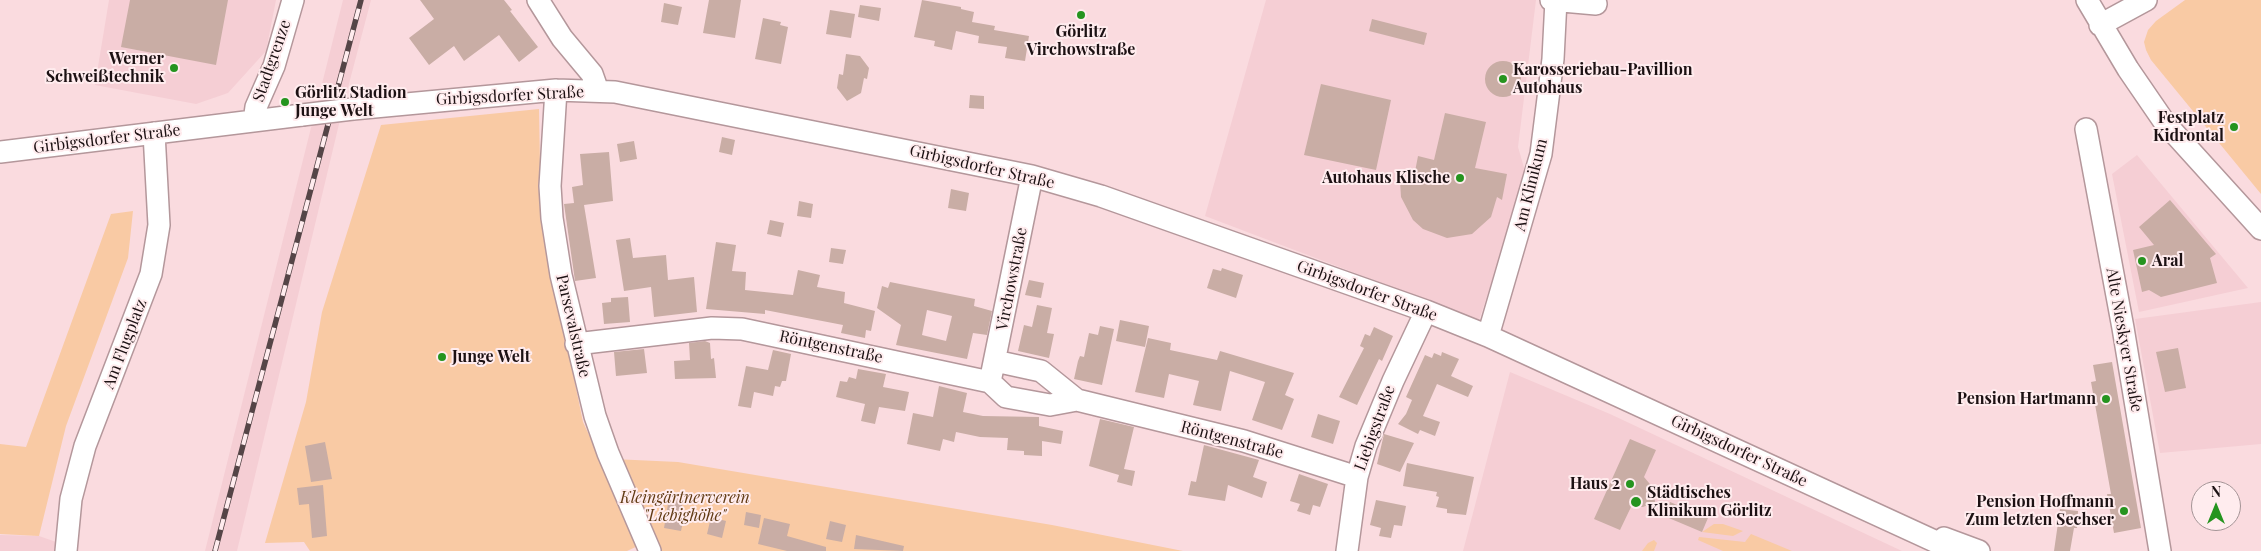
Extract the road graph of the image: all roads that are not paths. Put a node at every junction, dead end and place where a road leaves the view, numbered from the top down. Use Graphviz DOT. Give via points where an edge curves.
graph roads {
  1 [pos="293,0"];
  2 [pos="538,0"];
  3 [pos="1554,0"];
  4 [pos="2087,0"];
  5 [pos="2146,0"];
  6 [pos="1596,4"];
  7 [pos="2100,25"];
  8 [pos="556,90"];
  9 [pos="598,91"];
  10 [pos="254,121"];
  11 [pos="2086,130"];
  12 [pos="154,133"];
  13 [pos="0,152"];
  14 [pos="1032,176"];
  15 [pos="2261,230"];
  16 [pos="1426,311"];
  17 [pos="1488,336"];
  18 [pos="576,344"];
  19 [pos="995,361"];
  20 [pos="990,382"];
  21 [pos="1076,400"];
  22 [pos="1357,477"];
  23 [pos="1905,528"];
  24 [pos="66,551"];
  25 [pos="650,551"];
  26 [pos="1346,551"];
  27 [pos="1956,551"];
  28 [pos="1979,551"];
  29 [pos="2160,551"];
  1 -- 10 [label="street, Stadtgrenze"];
  2 -- 9 [label="street" via="562,38 592,74"];
  3 -- 6 [label="street"];
  3 -- 17 [label="street, Am Klinikum" via="1553,59 1541,154"];
  4 -- 7 [label="street"];
  5 -- 7 [label="street"];
  7 -- 15 [label="street" via="2165,123"];
  8 -- 9 [label="street, Girbigsdorfer Straße"];
  8 -- 10 [label="street, Girbigsdorfer Straße, bridge"];
  8 -- 18 [label="street, Parsevalstraße" via="550,186 552,218"];
  9 -- 14 [label="street, Girbigsdorfer Straße"];
  10 -- 12 [label="street, Girbigsdorfer Straße"];
  11 -- 29 [label="street, Alte Nieskyer Straße"];
  12 -- 13 [label="street, Girbigsdorfer Straße"];
  12 -- 24 [label="street, Am Flugplatz" via="159,224 152,274 85,446 71,499"];
  14 -- 16 [label="street, Girbigsdorfer Straße" via="1101,196"];
  14 -- 19 [label="street, Virchowstraße"];
  16 -- 17 [label="street, Girbigsdorfer Straße"];
  16 -- 22 [label="street, Liebigstraße" via="1393,381"];
  17 -- 23 [label="street, Girbigsdorfer Straße"];
  18 -- 20 [label="street, Röntgenstraße" via="712,328 742,329"];
  18 -- 25 [label="street, Parsevalstraße" via="608,453"];
  19 -- 20 [label="street, Virchowstraße"];
  19 -- 21 [label="street, Röntgenstraße" via="1041,371"];
  20 -- 21 [label="street, Röntgenstraße" via="1006,397 1050,405"];
  21 -- 22 [label="street, Röntgenstraße" via="1244,441"];
  22 -- 26 [label="street, Liebigstraße"];
  23 -- 27 [label="street, Girbigsdorfer Straße"];
  23 -- 28 [label="street, Girbigsdorfer Straße" via="1957,541"];
}
